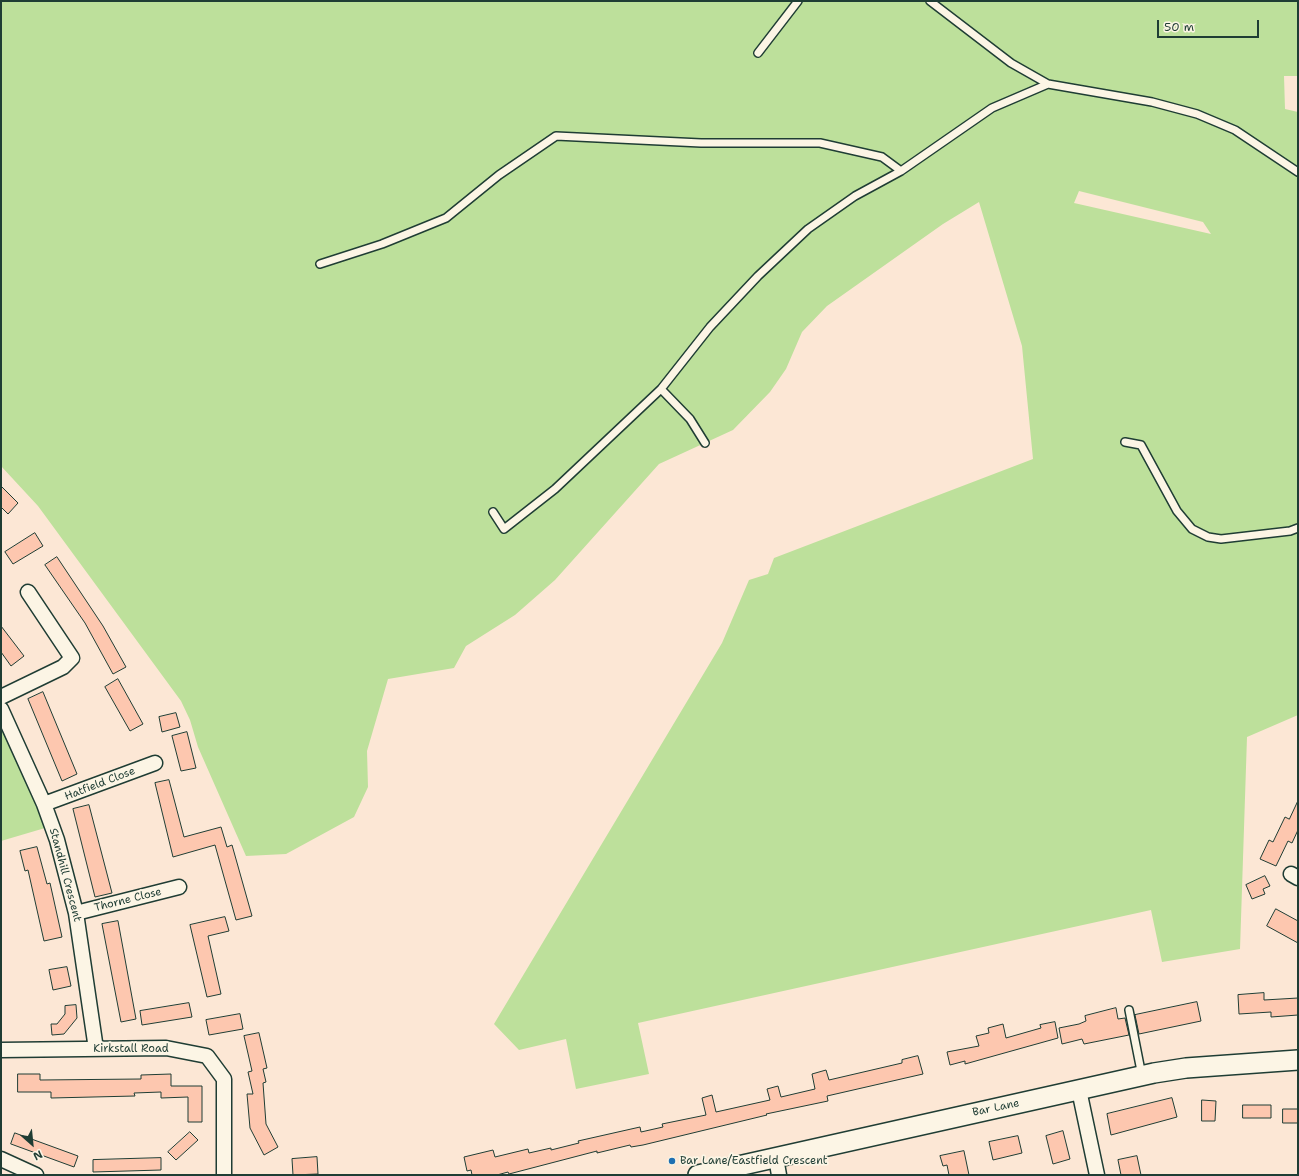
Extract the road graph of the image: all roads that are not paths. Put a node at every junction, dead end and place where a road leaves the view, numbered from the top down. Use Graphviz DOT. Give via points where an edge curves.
graph roads {
  1 [pos="798,1"];
  2 [pos="930,1"];
  3 [pos="758,53"];
  4 [pos="1048,84"];
  5 [pos="901,171"];
  6 [pos="1298,172"];
  7 [pos="320,264"];
  8 [pos="661,389"];
  9 [pos="1125,442"];
  10 [pos="705,443"];
  11 [pos="493,512"];
  12 [pos="1298,528"];
  13 [pos="28,592"];
  14 [pos="1,697"];
  15 [pos="1,709"];
  16 [pos="155,763"];
  17 [pos="44,804"];
  18 [pos="179,887"];
  19 [pos="76,913"];
  20 [pos="1129,1010"];
  21 [pos="96,1049"];
  22 [pos="1,1050"];
  23 [pos="1298,1060"];
  24 [pos="1142,1076"];
  25 [pos="1079,1090"];
  26 [pos="1,1159"];
  27 [pos="778,1167"];
  28 [pos="36,1175"];
  29 [pos="224,1175"];
  30 [pos="698,1175"];
  31 [pos="1097,1175"];
  1 -- 3 [label="lane"];
  2 -- 4 [label="lane" via="1011,63"];
  4 -- 5 [label="lane" via="992,108"];
  4 -- 6 [label="lane" via="1152,102 1197,114 1236,130"];
  5 -- 7 [label="lane" via="882,157 820,142 701,143 556,136 446,218 382,244"];
  5 -- 8 [label="lane" via="855,196 808,229 758,276 710,327"];
  8 -- 10 [label="lane" via="690,419"];
  8 -- 11 [label="lane" via="556,490 504,529"];
  9 -- 12 [label="lane" via="1141,445 1177,511 1192,529 1208,537 1221,539"];
  13 -- 14 [label="street" via="72,658 63,667"];
  15 -- 17 [label="street, Standhill Crescent"];
  16 -- 17 [label="street, Hatfield Close"];
  17 -- 19 [label="street, Standhill Crescent" via="57,840"];
  18 -- 19 [label="street, Thorne Close"];
  19 -- 21 [label="street, Standhill Crescent"];
  20 -- 24 [label="lane"];
  21 -- 22 [label="street, Kirkstall Road"];
  21 -- 29 [label="street, Kirkstall Road" via="166,1048 207,1056 224,1079"];
  23 -- 24 [label="main road, Bar Lane" via="1186,1068"];
  24 -- 25 [label="main road, Bar Lane"];
  25 -- 27 [label="main road, Bar Lane"];
  25 -- 31 [label="street"];
  26 -- 28 [label="street"];
  27 -- 30 [label="main road, Bar Lane"];
}
